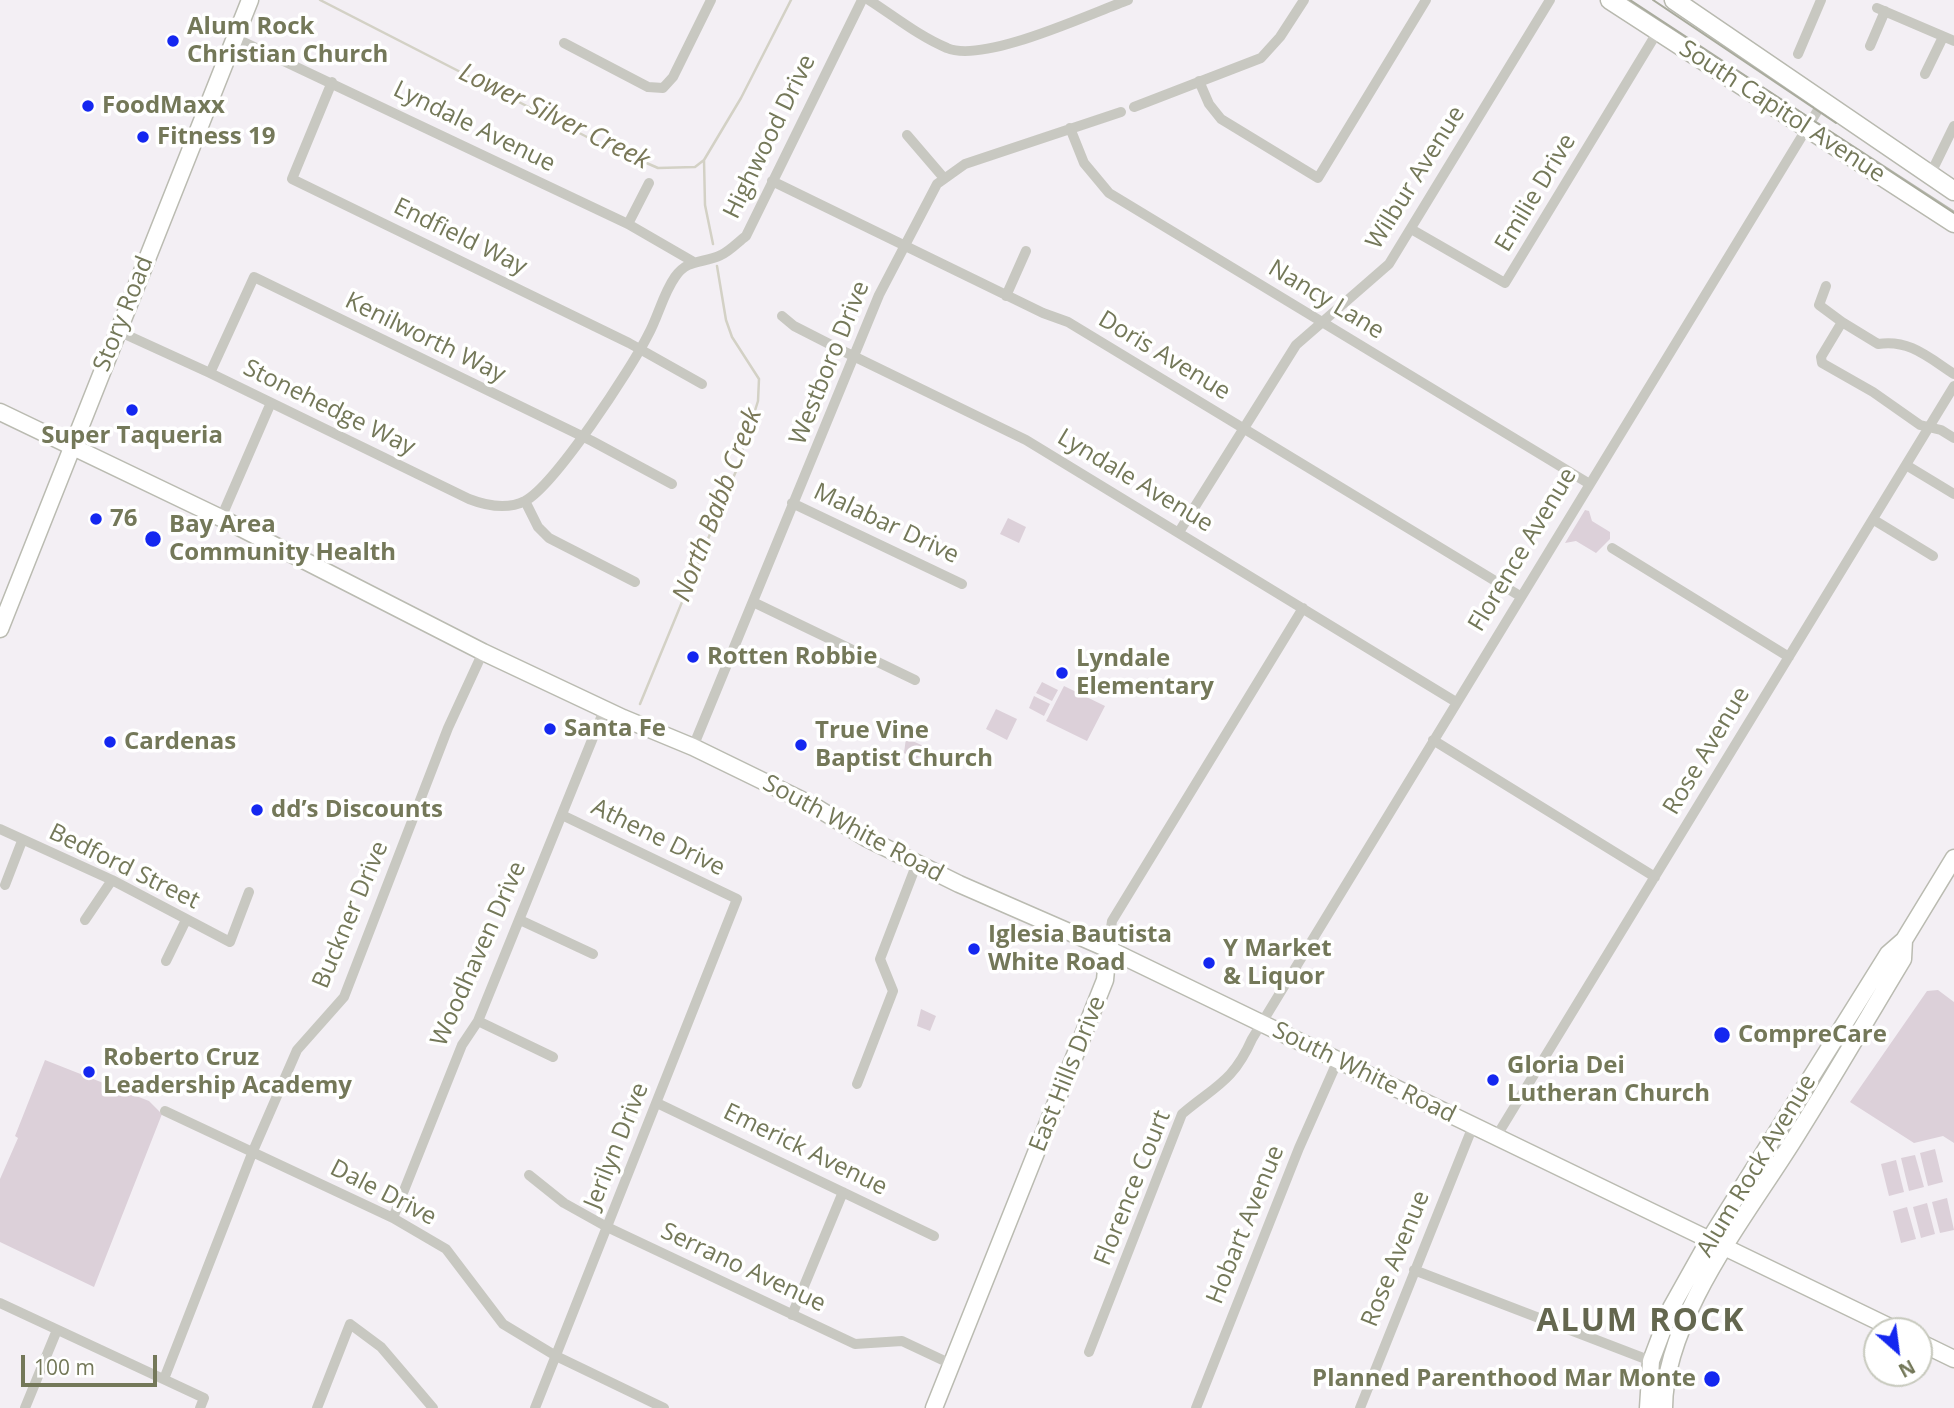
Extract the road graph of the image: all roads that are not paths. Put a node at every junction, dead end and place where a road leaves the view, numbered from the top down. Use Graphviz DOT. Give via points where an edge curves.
graph roads {
  1 [pos="250,0"];
  2 [pos="711,0"];
  3 [pos="862,0"];
  4 [pos="869,0"];
  5 [pos="1128,0"];
  6 [pos="1304,0"];
  7 [pos="1426,0"];
  8 [pos="1550,0"];
  9 [pos="1610,0"];
  10 [pos="1674,0"];
  11 [pos="1821,0"];
  12 [pos="1658,32"];
  13 [pos="235,38"];
  14 [pos="1949,39"];
  15 [pos="564,43"];
  16 [pos="1870,46"];
  17 [pos="1798,54"];
  18 [pos="1925,74"];
  19 [pos="1199,81"];
  20 [pos="332,82"];
  21 [pos="1824,100"];
  22 [pos="1134,107"];
  23 [pos="1121,111"];
  24 [pos="1954,126"];
  25 [pos="1070,128"];
  26 [pos="1806,128"];
  27 [pos="907,135"];
  28 [pos="1930,175"];
  29 [pos="943,177"];
  30 [pos="772,181"];
  31 [pos="649,183"];
  32 [pos="1954,191"];
  33 [pos="1954,223"];
  34 [pos="628,224"];
  35 [pos="1411,229"];
  36 [pos="903,245"];
  37 [pos="1026,251"];
  38 [pos="692,261"];
  39 [pos="1826,286"];
  40 [pos="1006,296"];
  41 [pos="782,316"];
  42 [pos="1321,322"];
  43 [pos="1842,322"];
  44 [pos="118,331"];
  45 [pos="640,349"];
  46 [pos="855,357"];
  47 [pos="210,373"];
  48 [pos="1954,374"];
  49 [pos="702,384"];
  50 [pos="1954,386"];
  51 [pos="271,405"];
  52 [pos="0,412"];
  53 [pos="1929,427"];
  54 [pos="1242,428"];
  55 [pos="581,436"];
  56 [pos="1954,438"];
  57 [pos="71,449"];
  58 [pos="1906,465"];
  59 [pos="1588,483"];
  60 [pos="672,484"];
  61 [pos="1954,494"];
  62 [pos="525,501"];
  63 [pos="792,503"];
  64 [pos="221,518"];
  65 [pos="1874,520"];
  66 [pos="1179,532"];
  67 [pos="1612,548"];
  68 [pos="1933,556"];
  69 [pos="635,582"];
  70 [pos="962,584"];
  71 [pos="1520,596"];
  72 [pos="753,603"];
  73 [pos="1303,608"];
  74 [pos="0,629"];
  75 [pos="483,652"];
  76 [pos="1789,657"];
  77 [pos="915,680"];
  78 [pos="1456,702"];
  79 [pos="604,708"];
  80 [pos="1433,740"];
  81 [pos="693,747"];
  82 [pos="562,815"];
  83 [pos="0,829"];
  84 [pos="22,841"];
  85 [pos="1954,858"];
  86 [pos="917,863"];
  87 [pos="1655,877"];
  88 [pos="112,880"];
  89 [pos="5,885"];
  90 [pos="248,892"];
  91 [pos="737,899"];
  92 [pos="520,919"];
  93 [pos="85,920"];
  94 [pos="186,920"];
  95 [pos="1904,940"];
  96 [pos="1108,949"];
  97 [pos="593,954"];
  98 [pos="166,961"];
  99 [pos="1863,992"];
  100 [pos="1868,1017"];
  101 [pos="478,1021"];
  102 [pos="1261,1023"];
  103 [pos="553,1057"];
  104 [pos="1338,1060"];
  105 [pos="857,1084"];
  106 [pos="657,1103"];
  107 [pos="165,1111"];
  108 [pos="1474,1126"];
  109 [pos="1496,1137"];
  110 [pos="253,1151"];
  111 [pos="529,1175"];
  112 [pos="843,1192"];
  113 [pos="393,1218"];
  114 [pos="607,1227"];
  115 [pos="933,1236"];
  116 [pos="1708,1242"];
  117 [pos="1725,1250"];
  118 [pos="1414,1270"];
  119 [pos="0,1303"];
  120 [pos="792,1315"];
  121 [pos="1868,1317"];
  122 [pos="57,1330"];
  123 [pos="1933,1349"];
  124 [pos="1089,1352"];
  125 [pos="556,1356"];
  126 [pos="1954,1359"];
  127 [pos="1651,1361"];
  128 [pos="951,1364"];
  129 [pos="1666,1368"];
  130 [pos="164,1379"];
  131 [pos="202,1403"];
  132 [pos="26,1408"];
  133 [pos="317,1408"];
  134 [pos="433,1408"];
  135 [pos="535,1408"];
  136 [pos="664,1408"];
  137 [pos="934,1408"];
  138 [pos="1196,1408"];
  139 [pos="1360,1408"];
  140 [pos="1648,1408"];
  141 [pos="1664,1408"];
  1 -- 13 [label="main road, Story Road"];
  2 -- 15 [label="street" via="673,77 663,88 648,87"];
  3 -- 30 [label="street, Highwood Drive"];
  4 -- 5 [label="street" via="949,50 968,51 992,50"];
  6 -- 19 [label="street" via="1261,58"];
  7 -- 19 [label="street" via="1318,178 1220,119"];
  8 -- 35 [label="street, Wilbur Avenue"];
  9 -- 12 [label="main road, South Capitol Avenue"];
  10 -- 21 [label="main road, South Capitol Avenue"];
  11 -- 17 [label="street"];
  12 -- 26 [label="main road, South Capitol Avenue"];
  12 -- 35 [label="street, Emilie Drive" via="1505,284"];
  13 -- 20 [label="street, Lyndale Avenue"];
  13 -- 44 [label="main road, Story Road"];
  14 -- 16 [label="street" via="1881,10"];
  14 -- 18 [label="street"];
  19 -- 22 [label="street"];
  20 -- 34 [label="street, Lyndale Avenue"];
  20 -- 45 [label="street, Endfield Way" via="292,179"];
  21 -- 26 [label="street, Florence Avenue"];
  21 -- 28 [label="main road, South Capitol Avenue"];
  23 -- 25 [label="street, Westboro Drive"];
  24 -- 28 [label="street"];
  25 -- 29 [label="street, Westboro Drive" via="965,164"];
  25 -- 42 [label="street, Nancy Lane" via="1084,163 1109,193"];
  26 -- 33 [label="main road, South Capitol Avenue"];
  26 -- 59 [label="street, Florence Avenue"];
  27 -- 29 [label="street"];
  28 -- 32 [label="main road, South Capitol Avenue"];
  29 -- 36 [label="street, Westboro Drive"];
  30 -- 36 [label="street, Doris Avenue"];
  30 -- 38 [label="street, Highwood Drive" via="746,236 720,256"];
  31 -- 34 [label="street"];
  34 -- 38 [label="street, Lyndale Avenue"];
  35 -- 42 [label="street, Wilbur Avenue" via="1389,264"];
  36 -- 40 [label="street, Doris Avenue"];
  36 -- 46 [label="street, Westboro Drive"];
  37 -- 40 [label="street"];
  38 -- 45 [label="street" via="675,277"];
  39 -- 43 [label="street" via="1819,305"];
  40 -- 54 [label="street, Doris Avenue" via="1068,322"];
  41 -- 46 [label="street, Lyndale Avenue"];
  42 -- 54 [label="street, Wilbur Avenue" via="1296,345"];
  42 -- 59 [label="street, Nancy Lane"];
  43 -- 48 [label="street" via="1878,344 1897,341 1908,345"];
  43 -- 53 [label="street" via="1821,357 1822,363"];
  44 -- 47 [label="street, Stonehedge Way"];
  44 -- 57 [label="main road, Story Road"];
  45 -- 49 [label="street, Endfield Way"];
  45 -- 55 [label="street"];
  46 -- 63 [label="street, Westboro Drive"];
  46 -- 66 [label="street, Lyndale Avenue" via="1026,440"];
  47 -- 51 [label="street, Stonehedge Way"];
  47 -- 55 [label="street, Kenilworth Way" via="254,277"];
  50 -- 53 [label="street, Rose Avenue"];
  51 -- 62 [label="street, Stonehedge Way" via="469,499 499,506"];
  51 -- 64 [label="street"];
  52 -- 57 [label="main road, South White Road"];
  53 -- 56 [label="street"];
  53 -- 58 [label="street, Rose Avenue"];
  54 -- 66 [label="street, Wilbur Avenue"];
  54 -- 71 [label="street, Doris Avenue"];
  55 -- 60 [label="street, Kenilworth Way"];
  55 -- 62 [label="street" via="537,493"];
  57 -- 64 [label="main road, South White Road"];
  57 -- 74 [label="main road, Story Road"];
  58 -- 61 [label="street"];
  58 -- 65 [label="street, Rose Avenue"];
  59 -- 71 [label="street, Florence Avenue"];
  62 -- 69 [label="street" via="549,538"];
  63 -- 70 [label="street, Malabar Drive"];
  63 -- 72 [label="street, Westboro Drive"];
  64 -- 75 [label="main road, South White Road"];
  65 -- 68 [label="street"];
  65 -- 76 [label="street, Rose Avenue"];
  66 -- 73 [label="street, Lyndale Avenue"];
  67 -- 76 [label="street"];
  71 -- 78 [label="street, Florence Avenue"];
  72 -- 77 [label="street"];
  72 -- 81 [label="street, Westboro Drive"];
  73 -- 78 [label="street, Lyndale Avenue"];
  73 -- 96 [label="street, East Hills Drive" via="1112,921"];
  75 -- 79 [label="main road, South White Road"];
  75 -- 110 [label="street, Buckner Drive" via="448,728 344,997 297,1051"];
  76 -- 87 [label="street, Rose Avenue"];
  78 -- 80 [label="street, Florence Avenue"];
  79 -- 81 [label="main road, South White Road"];
  79 -- 82 [label="street, Woodhaven Drive"];
  80 -- 87 [label="street"];
  80 -- 102 [label="street, Florence Avenue"];
  81 -- 86 [label="main road, South White Road"];
  82 -- 91 [label="street, Athene Drive"];
  82 -- 92 [label="street, Woodhaven Drive"];
  83 -- 84 [label="street, Bedford Street"];
  84 -- 88 [label="street, Bedford Street"];
  84 -- 89 [label="street"];
  85 -- 95 [label="main road, Alum Rock Avenue"];
  86 -- 96 [label="main road, South White Road"];
  86 -- 105 [label="street" via="880,959 893,991 890,1006"];
  87 -- 109 [label="street, Rose Avenue"];
  88 -- 93 [label="street"];
  88 -- 94 [label="street, Bedford Street"];
  90 -- 94 [label="street, Bedford Street" via="230,942"];
  91 -- 106 [label="street, Jerilyn Drive"];
  92 -- 97 [label="street"];
  92 -- 101 [label="street, Woodhaven Drive"];
  94 -- 98 [label="street"];
  95 -- 99 [label="main road, Alum Rock Avenue" via="1888,954"];
  95 -- 100 [label="main road, Alum Rock Avenue" via="1903,959"];
  96 -- 102 [label="main road, South White Road"];
  96 -- 128 [label="main road, East Hills Drive" via="1105,981"];
  99 -- 100 [label="main road"];
  99 -- 116 [label="main road, Alum Rock Avenue"];
  100 -- 117 [label="main road, Alum Rock Avenue"];
  101 -- 103 [label="street"];
  101 -- 113 [label="street, Woodhaven Drive" via="462,1045"];
  102 -- 104 [label="main road, South White Road"];
  102 -- 124 [label="street, Florence Court" via="1227,1082 1182,1114"];
  104 -- 108 [label="main road, South White Road"];
  104 -- 138 [label="street, Hobart Avenue"];
  106 -- 112 [label="street, Emerick Avenue"];
  106 -- 114 [label="street, Jerilyn Drive"];
  107 -- 110 [label="street, Dale Drive"];
  108 -- 109 [label="main road, South White Road"];
  108 -- 118 [label="street, Rose Avenue"];
  109 -- 116 [label="main road, South White Road"];
  110 -- 113 [label="street, Dale Drive"];
  110 -- 130 [label="street, Buckner Drive"];
  111 -- 114 [label="street, Serrano Avenue" via="564,1203"];
  112 -- 115 [label="street, Emerick Avenue"];
  112 -- 120 [label="street"];
  113 -- 125 [label="street, Dale Drive" via="446,1250 503,1324"];
  114 -- 120 [label="street, Serrano Avenue"];
  114 -- 125 [label="street, Jerilyn Drive"];
  116 -- 117 [label="main road, South White Road"];
  116 -- 127 [label="main road, Alum Rock Avenue" via="1671,1308"];
  117 -- 121 [label="main road, South White Road"];
  117 -- 129 [label="main road, Alum Rock Avenue" via="1680,1330"];
  118 -- 127 [label="street"];
  118 -- 139 [label="street, Rose Avenue"];
  119 -- 122 [label="street"];
  120 -- 128 [label="street, Serrano Avenue" via="855,1344 902,1341"];
  122 -- 130 [label="street"];
  122 -- 132 [label="street"];
  123 -- 126 [label="main road"];
  125 -- 135 [label="street, Jerilyn Drive"];
  125 -- 136 [label="street, Dale Drive"];
  127 -- 129 [label="main road"];
  127 -- 140 [label="main road, Alum Rock Avenue"];
  128 -- 137 [label="main road, East Hills Drive"];
  129 -- 141 [label="main road, Alum Rock Avenue"];
  130 -- 131 [label="street"];
  133 -- 134 [label="street" via="350,1324 381,1347"];
}
